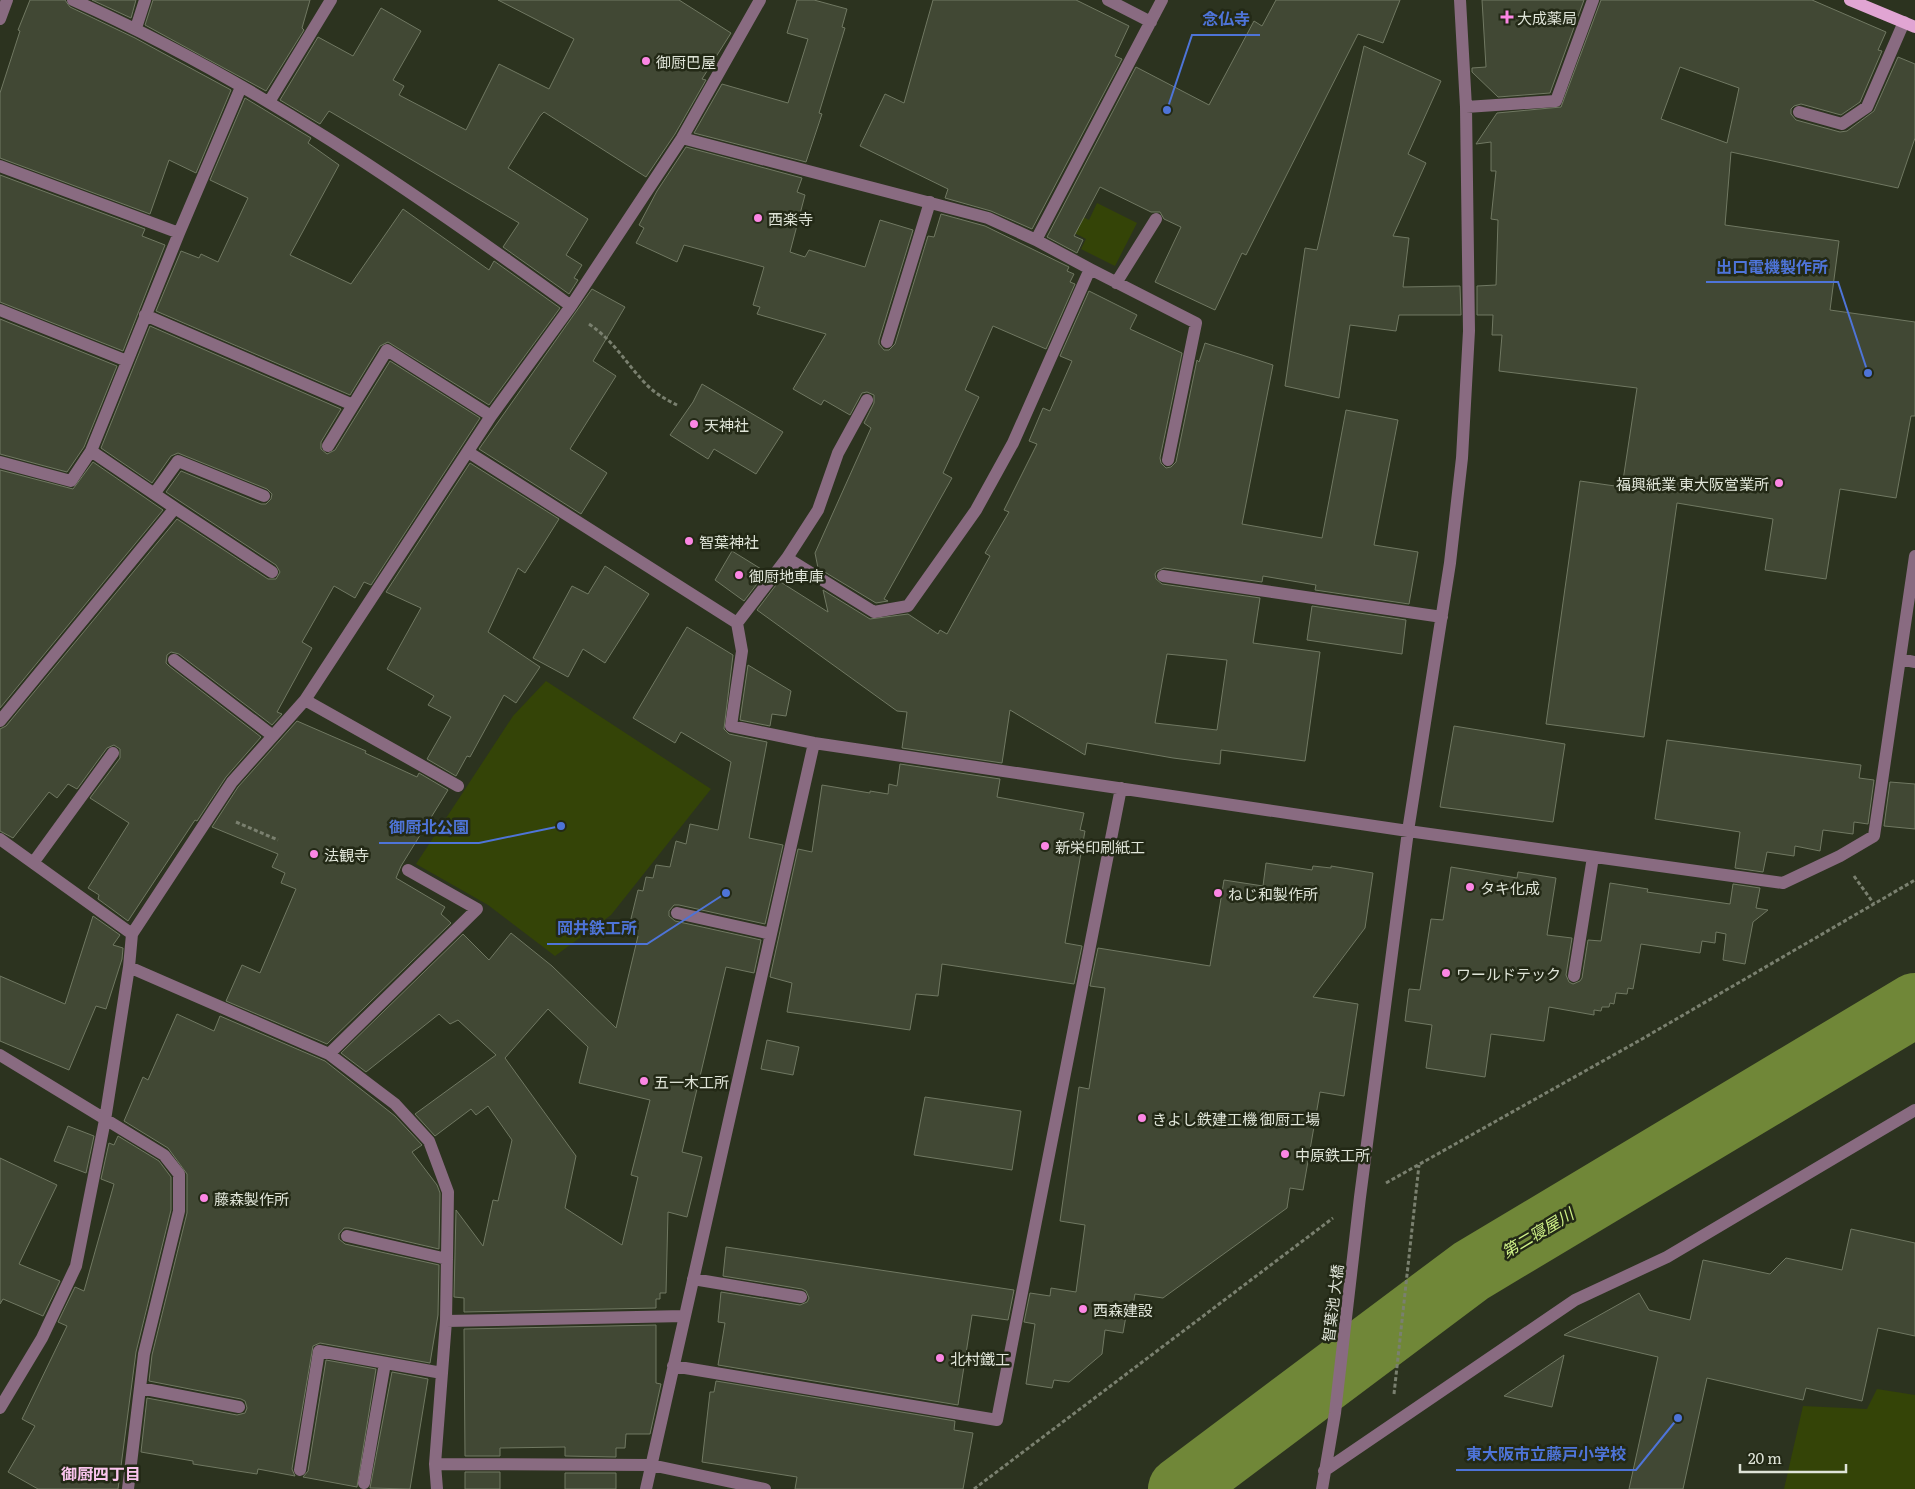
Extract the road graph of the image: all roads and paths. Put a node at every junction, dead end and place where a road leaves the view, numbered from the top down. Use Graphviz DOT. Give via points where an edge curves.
graph roads {
  1 [pos="7,0"];
  2 [pos="73,0"];
  3 [pos="144,0"];
  4 [pos="331,0"];
  5 [pos="760,0"];
  6 [pos="1108,0"];
  7 [pos="1162,0"];
  8 [pos="1460,0"];
  9 [pos="1593,0"];
  10 [pos="1850,0"];
  11 [pos="0,19"];
  12 [pos="1150,22"];
  13 [pos="1910,24"];
  14 [pos="136,28"];
  15 [pos="241,87"];
  16 [pos="269,102"];
  17 [pos="1466,106"];
  18 [pos="1799,112"];
  19 [pos="682,138"];
  20 [pos="0,166"];
  21 [pos="930,202"];
  22 [pos="1156,219"];
  23 [pos="179,233"];
  24 [pos="1036,240"];
  25 [pos="1090,269"];
  26 [pos="1116,283"];
  27 [pos="569,308"];
  28 [pos="0,310"];
  29 [pos="145,315"];
  30 [pos="887,342"];
  31 [pos="127,361"];
  32 [pos="867,400"];
  33 [pos="353,405"];
  34 [pos="677,405"];
  35 [pos="492,416"];
  36 [pos="328,446"];
  37 [pos="91,451"];
  38 [pos="468,452"];
  39 [pos="1168,460"];
  40 [pos="0,462"];
  41 [pos="154,494"];
  42 [pos="264,496"];
  43 [pos="175,508"];
  44 [pos="1915,556"];
  45 [pos="788,558"];
  46 [pos="272,572"];
  47 [pos="1163,576"];
  48 [pos="1442,617"];
  49 [pos="737,623"];
  50 [pos="1900,659"];
  51 [pos="174,660"];
  52 [pos="1915,662"];
  53 [pos="305,700"];
  54 [pos="0,721"];
  55 [pos="273,736"];
  56 [pos="814,743"];
  57 [pos="113,753"];
  58 [pos="458,786"];
  59 [pos="1121,788"];
  60 [pos="213,812"];
  61 [pos="1408,831"];
  62 [pos="0,839"];
  63 [pos="278,840"];
  64 [pos="1840,856"];
  65 [pos="1593,857"];
  66 [pos="32,863"];
  67 [pos="408,870"];
  68 [pos="1915,880"];
  69 [pos="1874,904"];
  70 [pos="677,913"];
  71 [pos="132,934"];
  72 [pos="771,934"];
  73 [pos="129,967"];
  74 [pos="1574,976"];
  75 [pos="329,1054"];
  76 [pos="0,1055"];
  77 [pos="1915,1110"];
  78 [pos="105,1120"];
  79 [pos="1419,1164"];
  80 [pos="1360,1197"];
  81 [pos="347,1236"];
  82 [pos="447,1259"];
  83 [pos="693,1279"];
  84 [pos="801,1297"];
  85 [pos="684,1316"];
  86 [pos="446,1321"];
  87 [pos="385,1363"];
  88 [pos="673,1366"];
  89 [pos="442,1373"];
  90 [pos="140,1388"];
  91 [pos="1393,1398"];
  92 [pos="239,1407"];
  93 [pos="0,1408"];
  94 [pos="435,1464"];
  95 [pos="651,1465"];
  96 [pos="300,1470"];
  97 [pos="1324,1471"];
  98 [pos="364,1483"];
  99 [pos="128,1489"];
  100 [pos="437,1489"];
  101 [pos="646,1489"];
  102 [pos="765,1489"];
  103 [pos="974,1489"];
  104 [pos="1322,1489"];
  1 -- 11 [label="street"];
  2 -- 14 [label="street"];
  3 -- 14 [label="street"];
  4 -- 16 [label="street"];
  5 -- 19 [label="street"];
  6 -- 12 [label="street"];
  7 -- 12 [label="street"];
  8 -- 17 [label="street, 智葉池 大橋"];
  9 -- 17 [label="street" via="1556,101"];
  10 -- 13 [label="main road"];
  12 -- 24 [label="street"];
  13 -- 18 [label="street" via="1867,107 1842,124"];
  14 -- 15 [label="street"];
  15 -- 16 [label="street"];
  15 -- 23 [label="street"];
  16 -- 27 [label="street" via="474,235"];
  17 -- 48 [label="street, 智葉池 大橋" via="1469,331 1462,458"];
  19 -- 21 [label="street"];
  19 -- 27 [label="street"];
  20 -- 23 [label="street"];
  21 -- 24 [label="street" via="988,218"];
  21 -- 30 [label="street"];
  22 -- 26 [label="street"];
  23 -- 29 [label="street"];
  24 -- 25 [label="street"];
  25 -- 26 [label="street"];
  25 -- 45 [label="street" via="1014,443 976,510 908,606 874,612"];
  26 -- 39 [label="street" via="1196,323"];
  27 -- 34 [label="path" via="603,334 645,383"];
  27 -- 35 [label="street"];
  28 -- 31 [label="street"];
  29 -- 31 [label="street"];
  29 -- 33 [label="street"];
  31 -- 37 [label="street"];
  32 -- 45 [label="street" via="838,453 818,510"];
  33 -- 35 [label="street" via="387,350"];
  33 -- 36 [label="street"];
  35 -- 38 [label="street"];
  37 -- 40 [label="street" via="71,481"];
  37 -- 41 [label="street"];
  38 -- 49 [label="street"];
  38 -- 53 [label="street"];
  41 -- 42 [label="street" via="178,461"];
  41 -- 43 [label="street"];
  43 -- 46 [label="street"];
  43 -- 54 [label="street"];
  44 -- 50 [label="street"];
  45 -- 49 [label="street"];
  47 -- 48 [label="street"];
  48 -- 61 [label="street, 智葉池 大橋"];
  49 -- 56 [label="street" via="742,651 730,726"];
  50 -- 52 [label="street"];
  50 -- 64 [label="street" via="1874,836"];
  51 -- 55 [label="street"];
  53 -- 55 [label="street"];
  53 -- 58 [label="street"];
  55 -- 60 [label="street" via="232,782"];
  56 -- 59 [label="street"];
  56 -- 72 [label="street"];
  57 -- 66 [label="street"];
  59 -- 61 [label="street"];
  59 -- 88 [label="street" via="997,1420"];
  60 -- 63 [label="path"];
  60 -- 71 [label="street"];
  61 -- 65 [label="street"];
  61 -- 80 [label="street, 智葉池 大橋"];
  62 -- 66 [label="street"];
  64 -- 65 [label="street" via="1783,883"];
  64 -- 69 [label="path"];
  65 -- 74 [label="street"];
  66 -- 71 [label="street"];
  67 -- 75 [label="street" via="477,910"];
  68 -- 69 [label="path"];
  69 -- 79 [label="path"];
  70 -- 72 [label="street"];
  71 -- 73 [label="street"];
  72 -- 83 [label="street"];
  73 -- 75 [label="street"];
  73 -- 78 [label="street"];
  75 -- 82 [label="street" via="395,1104 429,1141 448,1192"];
  76 -- 78 [label="street"];
  77 -- 97 [label="street" via="1667,1257 1575,1300"];
  78 -- 90 [label="street" via="164,1155 179,1174 180,1211 144,1354"];
  78 -- 93 [label="street" via="76,1266 42,1338"];
  79 -- 80 [label="path"];
  79 -- 91 [label="path"];
  80 -- 97 [label="street, 智葉池 大橋" via="1336,1413"];
  80 -- 103 [label="path"];
  81 -- 82 [label="street"];
  82 -- 86 [label="street"];
  83 -- 84 [label="street"];
  83 -- 85 [label="street"];
  85 -- 86 [label="street"];
  85 -- 88 [label="street"];
  86 -- 89 [label="street"];
  87 -- 89 [label="street"];
  87 -- 96 [label="street" via="319,1351"];
  87 -- 98 [label="street"];
  88 -- 95 [label="street"];
  89 -- 94 [label="street"];
  90 -- 92 [label="street"];
  90 -- 99 [label="street"];
  94 -- 95 [label="street"];
  94 -- 100 [label="street"];
  95 -- 101 [label="street"];
  95 -- 102 [label="street"];
  97 -- 104 [label="street, 智葉池 大橋"];
}
